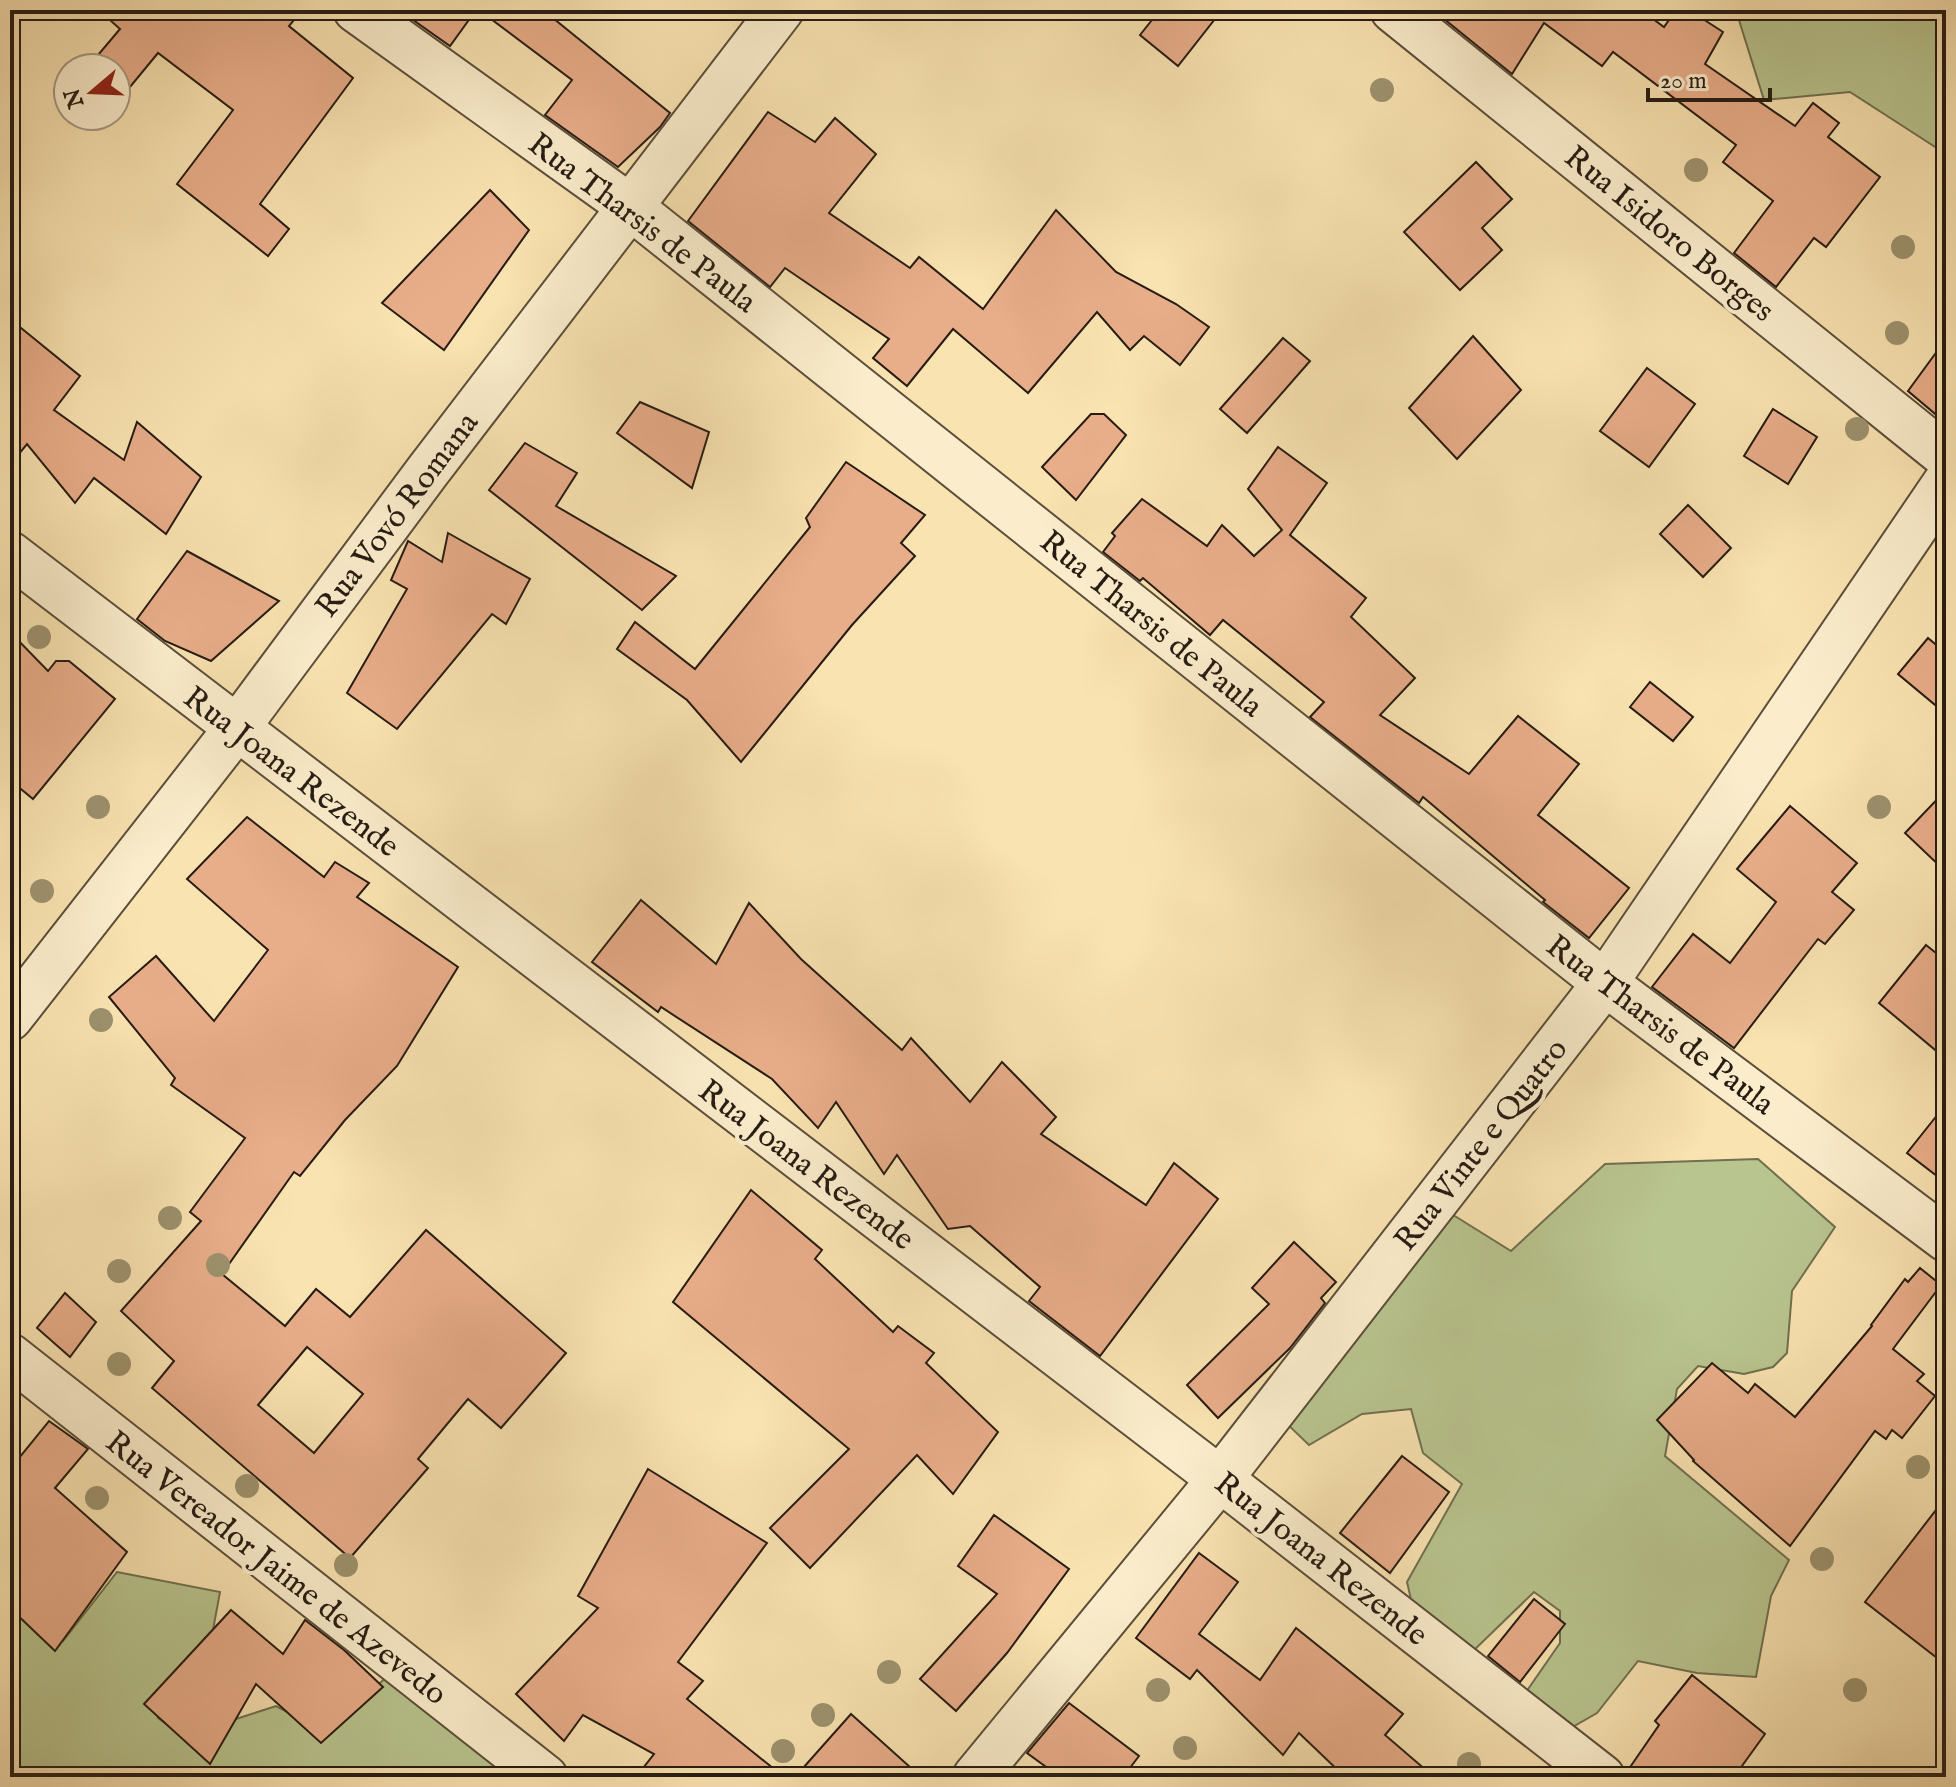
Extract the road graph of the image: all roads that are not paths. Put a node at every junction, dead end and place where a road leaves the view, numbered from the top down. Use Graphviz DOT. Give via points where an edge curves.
graph roads {
  1 [pos="356,10"];
  2 [pos="781,10"];
  3 [pos="1393,10"];
  4 [pos="629,206"];
  5 [pos="1946,456"];
  6 [pos="1946,482"];
  7 [pos="10,554"];
  8 [pos="236,729"];
  9 [pos="1605,983"];
  10 [pos="10,1018"];
  11 [pos="1946,1239"];
  12 [pos="10,1356"];
  13 [pos="1220,1479"];
  14 [pos="545,1777"];
  15 [pos="975,1777"];
  16 [pos="1602,1777"];
  1 -- 4 [label="street, Rua Tharsis de Paula"];
  2 -- 4 [label="street, Rua Vovó Romana"];
  3 -- 5 [label="street, Rua Isidoro Borges"];
  4 -- 8 [label="street, Rua Vovó Romana"];
  4 -- 9 [label="street, Rua Tharsis de Paula"];
  6 -- 9 [label="street, Rua Vinte e Quatro"];
  7 -- 8 [label="street, Rua Joana Rezende"];
  8 -- 10 [label="street, Rua Vovó Romana"];
  8 -- 13 [label="street, Rua Joana Rezende"];
  9 -- 11 [label="street, Rua Tharsis de Paula"];
  9 -- 13 [label="street, Rua Vinte e Quatro"];
  12 -- 14 [label="street, Rua Vereador Jaime de Azevedo"];
  13 -- 15 [label="street, Rua Vinte e Quatro"];
  13 -- 16 [label="street, Rua Joana Rezende"];
}
